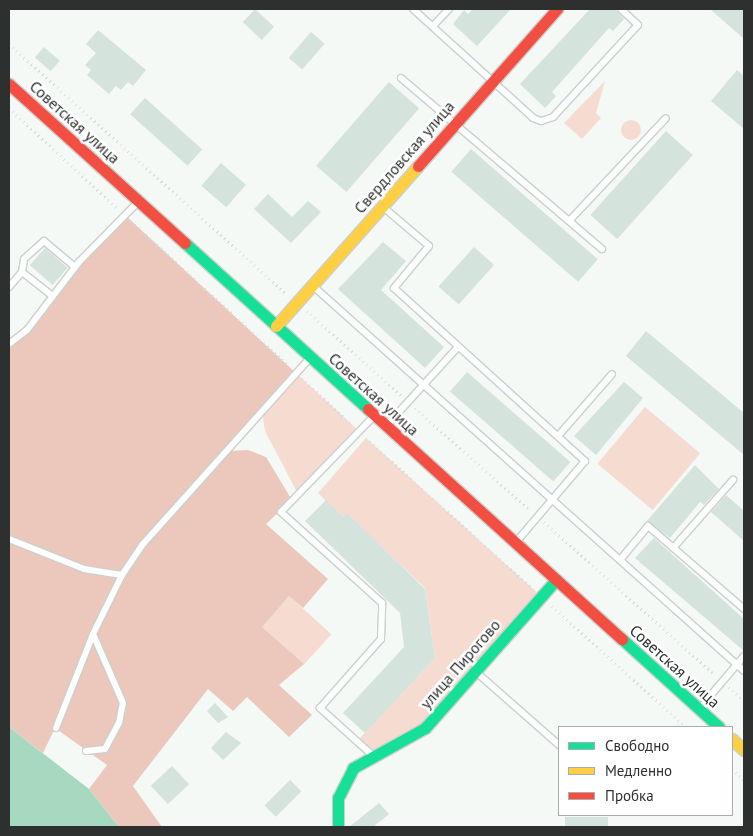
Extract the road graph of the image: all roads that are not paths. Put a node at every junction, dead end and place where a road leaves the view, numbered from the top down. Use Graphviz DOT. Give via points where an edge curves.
graph roads {
  1 [pos="413,9"];
  2 [pos="449,9"];
  3 [pos="557,9"];
  4 [pos="621,9"];
  5 [pos="433,26"];
  6 [pos="401,78"];
  7 [pos="493,80"];
  8 [pos="9,84"];
  9 [pos="666,118"];
  10 [pos="454,124"];
  11 [pos="138,202"];
  12 [pos="382,206"];
  13 [pos="569,221"];
  14 [pos="602,249"];
  15 [pos="75,267"];
  16 [pos="22,272"];
  17 [pos="312,286"];
  18 [pos="9,287"];
  19 [pos="51,295"];
  20 [pos="276,326"];
  21 [pos="9,344"];
  22 [pos="458,347"];
  23 [pos="310,358"];
  24 [pos="612,374"];
  25 [pos="423,385"];
  26 [pos="374,416"];
  27 [pos="386,426"];
  28 [pos="558,436"];
  29 [pos="733,480"];
  30 [pos="552,499"];
  31 [pos="9,539"];
  32 [pos="515,543"];
  33 [pos="673,548"];
  34 [pos="620,560"];
  35 [pos="122,575"];
  36 [pos="556,580"];
  37 [pos="744,609"];
  38 [pos="93,634"];
  39 [pos="744,656"];
  40 [pos="737,664"];
  41 [pos="744,671"];
  42 [pos="476,672"];
  43 [pos="699,709"];
  44 [pos="718,726"];
  45 [pos="56,728"];
  46 [pos="733,740"];
  47 [pos="558,744"];
  48 [pos="744,750"];
  49 [pos="86,752"];
  50 [pos="371,754"];
  51 [pos="338,827"];
  1 -- 5 [label="lane"];
  2 -- 5 [label="lane"];
  3 -- 7 [label="main road, Свердловская улица"];
  4 -- 7 [label="lane" via="638,25 553,117 541,121 533,118"];
  5 -- 7 [label="lane"];
  6 -- 10 [label="lane"];
  7 -- 10 [label="main road, Свердловская улица"];
  8 -- 11 [label="main road, Советская улица"];
  9 -- 13 [label="lane"];
  10 -- 12 [label="main road, Свердловская улица"];
  10 -- 13 [label="lane"];
  11 -- 15 [label="lane"];
  11 -- 20 [label="main road, Советская улица"];
  12 -- 17 [label="main road, Свердловская улица"];
  12 -- 22 [label="lane" via="429,246 394,288"];
  13 -- 14 [label="lane"];
  15 -- 16 [label="lane" via="44,241 24,259"];
  15 -- 19 [label="lane"];
  16 -- 18 [label="lane"];
  16 -- 19 [label="lane"];
  17 -- 20 [label="main road, Свердловская улица"];
  17 -- 25 [label="lane"];
  19 -- 21 [label="lane" via="27,330"];
  20 -- 23 [label="main road, Советская улица"];
  22 -- 25 [label="lane"];
  22 -- 28 [label="lane"];
  23 -- 26 [label="main road, Советская улица"];
  23 -- 35 [label="lane" via="143,544"];
  24 -- 28 [label="lane"];
  25 -- 27 [label="lane"];
  25 -- 30 [label="lane"];
  26 -- 27 [label="main road, Советская улица"];
  26 -- 50 [label="lane" via="281,512 382,604 381,639 320,708"];
  27 -- 32 [label="main road, Советская улица"];
  28 -- 30 [label="lane" via="585,461"];
  29 -- 33 [label="lane"];
  30 -- 32 [label="lane"];
  30 -- 34 [label="lane"];
  31 -- 35 [label="lane" via="84,569"];
  32 -- 36 [label="main road, Советская улица"];
  33 -- 34 [label="lane" via="648,526"];
  33 -- 37 [label="lane"];
  34 -- 40 [label="lane"];
  35 -- 38 [label="lane"];
  36 -- 42 [label="main road, улица Пирогово"];
  36 -- 43 [label="main road, Советская улица"];
  38 -- 45 [label="lane"];
  38 -- 49 [label="lane" via="122,703 119,723 105,749"];
  39 -- 40 [label="lane"];
  40 -- 41 [label="lane"];
  40 -- 43 [label="lane"];
  42 -- 47 [label="lane"];
  42 -- 50 [label="main road, улица Пирогово" via="425,728"];
  43 -- 44 [label="main road, Советская улица"];
  46 -- 48 [label="main road"];
  50 -- 51 [label="main road, улица Пирогово" via="344,780 338,798"];
}
